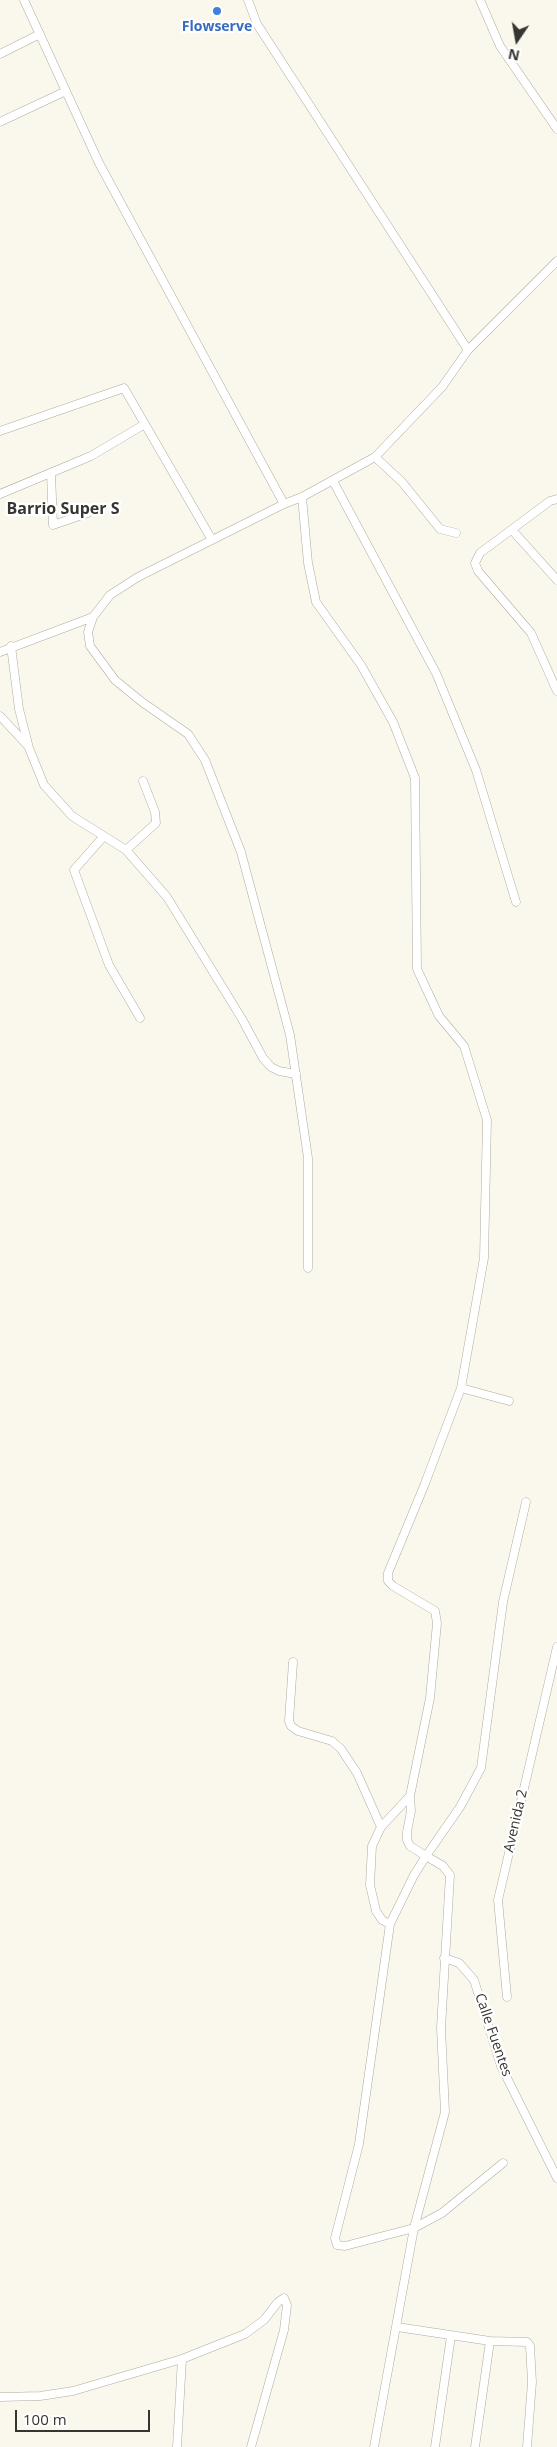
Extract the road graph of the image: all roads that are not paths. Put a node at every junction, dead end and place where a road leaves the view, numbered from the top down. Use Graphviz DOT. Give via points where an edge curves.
graph roads {
  1 [pos="24,0"];
  2 [pos="248,0"];
  3 [pos="480,0"];
  4 [pos="40,34"];
  5 [pos="0,54"];
  6 [pos="66,91"];
  7 [pos="0,122"];
  8 [pos="557,129"];
  9 [pos="557,261"];
  10 [pos="468,350"];
  11 [pos="145,424"];
  12 [pos="0,430"];
  13 [pos="376,457"];
  14 [pos="51,473"];
  15 [pos="333,481"];
  16 [pos="0,494"];
  17 [pos="302,497"];
  18 [pos="557,498"];
  19 [pos="284,504"];
  20 [pos="88,513"];
  21 [pos="512,530"];
  22 [pos="456,533"];
  23 [pos="212,540"];
  24 [pos="557,580"];
  25 [pos="93,618"];
  26 [pos="11,646"];
  27 [pos="0,652"];
  28 [pos="557,691"];
  29 [pos="0,716"];
  30 [pos="29,748"];
  31 [pos="144,781"];
  32 [pos="104,836"];
  33 [pos="126,850"];
  34 [pos="516,902"];
  35 [pos="140,1018"];
  36 [pos="296,1074"];
  37 [pos="308,1268"];
  38 [pos="461,1388"];
  39 [pos="509,1401"];
  40 [pos="526,1502"];
  41 [pos="557,1647"];
  42 [pos="293,1662"];
  43 [pos="410,1796"];
  44 [pos="381,1827"];
  45 [pos="426,1856"];
  46 [pos="390,1924"];
  47 [pos="444,1958"];
  48 [pos="506,1997"];
  49 [pos="503,2163"];
  50 [pos="557,2178"];
  51 [pos="414,2228"];
  52 [pos="397,2327"];
  53 [pos="451,2336"];
  54 [pos="490,2341"];
  55 [pos="182,2359"];
  56 [pos="0,2397"];
  57 [pos="177,2447"];
  58 [pos="251,2447"];
  59 [pos="374,2447"];
  60 [pos="435,2447"];
  61 [pos="475,2447"];
  62 [pos="527,2447"];
  1 -- 4 [label="street"];
  2 -- 10 [label="street" via="257,24"];
  3 -- 8 [label="street" via="500,46"];
  4 -- 5 [label="street"];
  4 -- 6 [label="street"];
  6 -- 7 [label="street"];
  6 -- 19 [label="street" via="99,163"];
  9 -- 10 [label="street"];
  10 -- 13 [label="street" via="442,387"];
  11 -- 12 [label="street" via="124,388"];
  11 -- 14 [label="street" via="91,456"];
  11 -- 23 [label="street"];
  13 -- 15 [label="street"];
  13 -- 22 [label="street" via="402,482 440,530"];
  14 -- 16 [label="street"];
  14 -- 20 [label="street" via="53,524"];
  15 -- 17 [label="street"];
  15 -- 34 [label="street" via="436,673 476,770"];
  17 -- 19 [label="street"];
  17 -- 38 [label="street" via="308,563 316,602 361,665 393,722 415,778 417,969 439,1016 464,1046 487,1120 484,1258"];
  18 -- 21 [label="street"];
  19 -- 23 [label="street"];
  21 -- 24 [label="street"];
  21 -- 28 [label="street" via="480,553 475,563 478,571 532,633"];
  23 -- 25 [label="street" via="138,577 110,595"];
  25 -- 26 [label="street"];
  25 -- 36 [label="street" via="88,632 90,646 115,680 188,734 205,760 241,852 290,1035"];
  26 -- 27 [label="street"];
  26 -- 30 [label="street" via="19,709"];
  29 -- 30 [label="street"];
  30 -- 32 [label="street" via="44,785 72,816"];
  31 -- 33 [label="street" via="156,823"];
  32 -- 33 [label="street"];
  32 -- 35 [label="street" via="74,870 109,965"];
  33 -- 36 [label="street" via="167,897 263,1058 271,1067"];
  36 -- 37 [label="street" via="308,1158"];
  38 -- 39 [label="street"];
  38 -- 43 [label="street" via="388,1573 388,1581 393,1586 435,1611 430,1698"];
  40 -- 45 [label="street" via="503,1602 482,1768"];
  41 -- 48 [label="street, Avenida 2" via="498,1900"];
  42 -- 44 [label="street" via="291,1726 332,1741 341,1749 357,1773"];
  43 -- 44 [label="street"];
  43 -- 45 [label="street" via="407,1840 410,1846"];
  44 -- 46 [label="street" via="372,1846 370,1885 376,1911 382,1920"];
  45 -- 46 [label="street"];
  45 -- 47 [label="street" via="443,1866 450,1875"];
  46 -- 51 [label="street" via="359,2144 335,2238 337,2245 345,2246"];
  47 -- 50 [label="street, Calle Fuentes" via="459,1963 474,1980 501,2066"];
  47 -- 51 [label="street" via="441,2028 445,2112"];
  49 -- 51 [label="street" via="442,2213"];
  51 -- 52 [label="street"];
  52 -- 53 [label="street"];
  52 -- 59 [label="street"];
  53 -- 54 [label="street"];
  53 -- 60 [label="street"];
  54 -- 61 [label="street"];
  54 -- 62 [label="street" via="527,2342 530,2346 532,2382"];
  55 -- 56 [label="street" via="73,2391"];
  55 -- 57 [label="street"];
  55 -- 58 [label="street" via="245,2334 264,2320 284,2298 287,2305 284,2330"];
}
